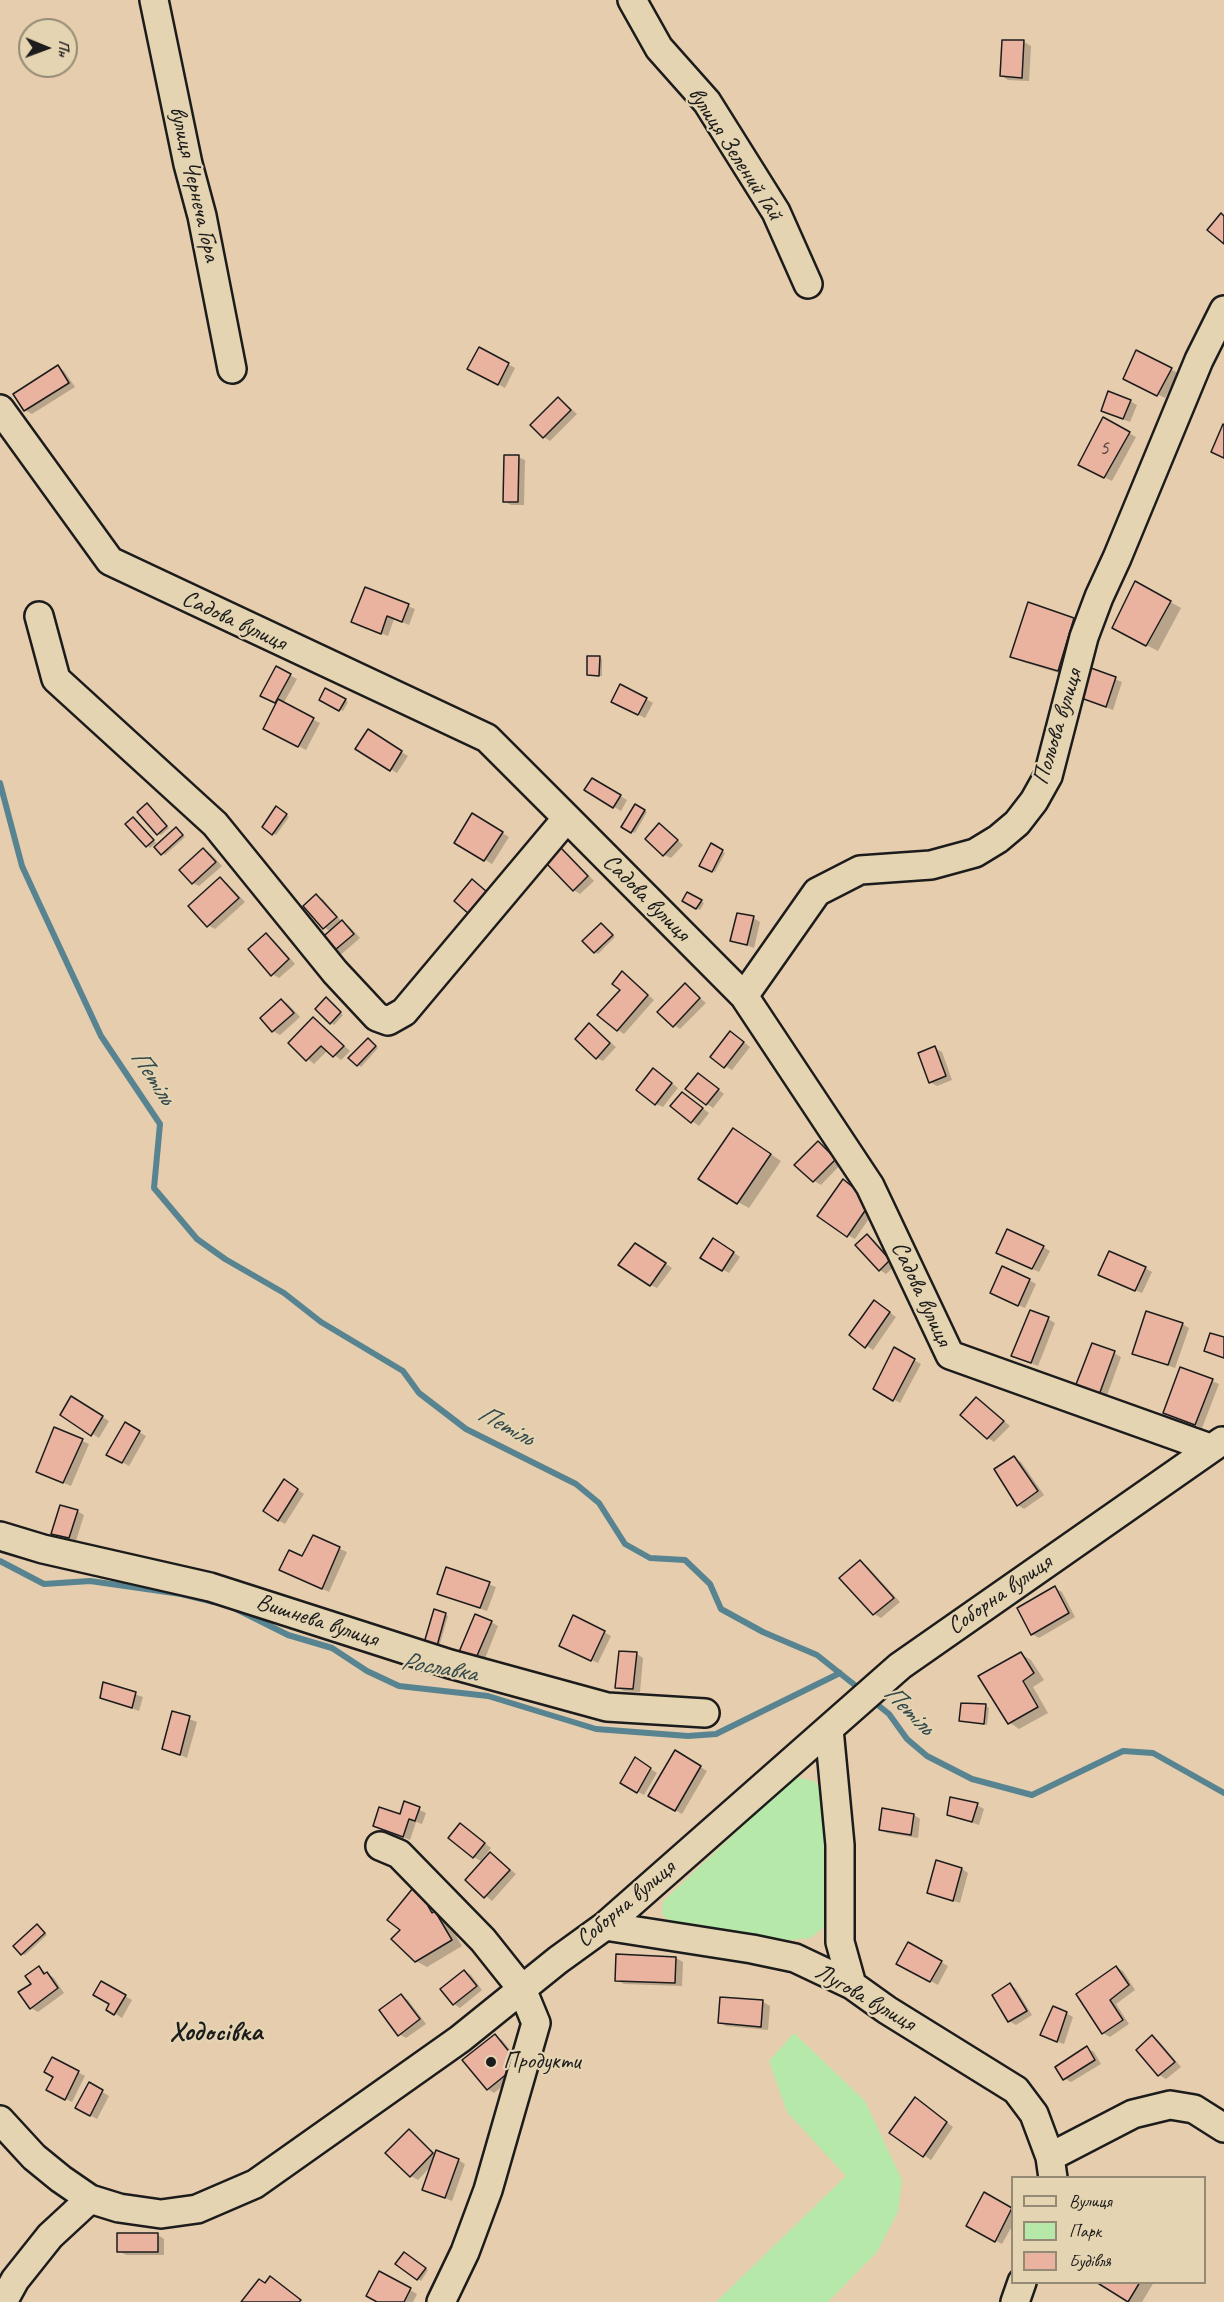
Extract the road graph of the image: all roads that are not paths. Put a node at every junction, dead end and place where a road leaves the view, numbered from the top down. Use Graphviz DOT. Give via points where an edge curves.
graph roads {
  1 [pos="154,0"];
  2 [pos="632,0"];
  3 [pos="808,284"];
  4 [pos="1224,310"];
  5 [pos="232,369"];
  6 [pos="0,409"];
  7 [pos="39,616"];
  8 [pos="567,818"];
  9 [pos="744,996"];
  10 [pos="1217,1444"];
  11 [pos="0,1536"];
  12 [pos="705,1713"];
  13 [pos="835,1724"];
  14 [pos="380,1846"];
  15 [pos="605,1926"];
  16 [pos="852,1985"];
  17 [pos="522,1989"];
  18 [pos="0,2120"];
  19 [pos="1224,2128"];
  20 [pos="1051,2167"];
  21 [pos="90,2199"];
  22 [pos="1022,2284"];
  23 [pos="3,2302"];
  24 [pos="441,2302"];
  25 [pos="1015,2302"];
  1 -- 5 [label="street, вулиця Чернеча Гора"];
  2 -- 3 [label="street, вулиця Зелений Гай" via="659,48 706,102 776,212"];
  4 -- 9 [label="street, Польова вулиця" via="1099,597 1084,637 1048,776 1034,801 1017,823 975,853 931,865 860,870 817,892"];
  6 -- 8 [label="street, Садова вулиця" via="110,561 487,738"];
  7 -- 8 [label="street" via="56,679 214,824 335,972 377,1017 388,1021 405,1012"];
  8 -- 9 [label="street, Садова вулиця"];
  9 -- 10 [label="street, Садова вулиця" via="870,1186 950,1355"];
  10 -- 13 [label="street, Соборна вулиця" via="900,1666"];
  11 -- 12 [label="street, Вишнева вулиця" via="210,1587 450,1664 607,1707"];
  13 -- 15 [label="street, Соборна вулиця"];
  13 -- 16 [label="street" via="840,1942"];
  14 -- 17 [label="street" via="399,1854 483,1940"];
  15 -- 16 [label="street, Лугова вулиця" via="795,1958"];
  15 -- 17 [label="street, Соборна вулиця"];
  16 -- 20 [label="street, Лугова вулиця" via="1016,2090 1035,2114"];
  17 -- 21 [label="street, Соборна вулиця" via="460,2039 255,2184 197,2209 161,2214"];
  17 -- 24 [label="street" via="536,2023 488,2190"];
  18 -- 21 [label="street, Соборна вулиця" via="34,2157"];
  19 -- 20 [label="street" via="1194,2109 1170,2105 1133,2114"];
  21 -- 23 [label="street" via="50,2236"];
  22 -- 25 [label="street"];
}
